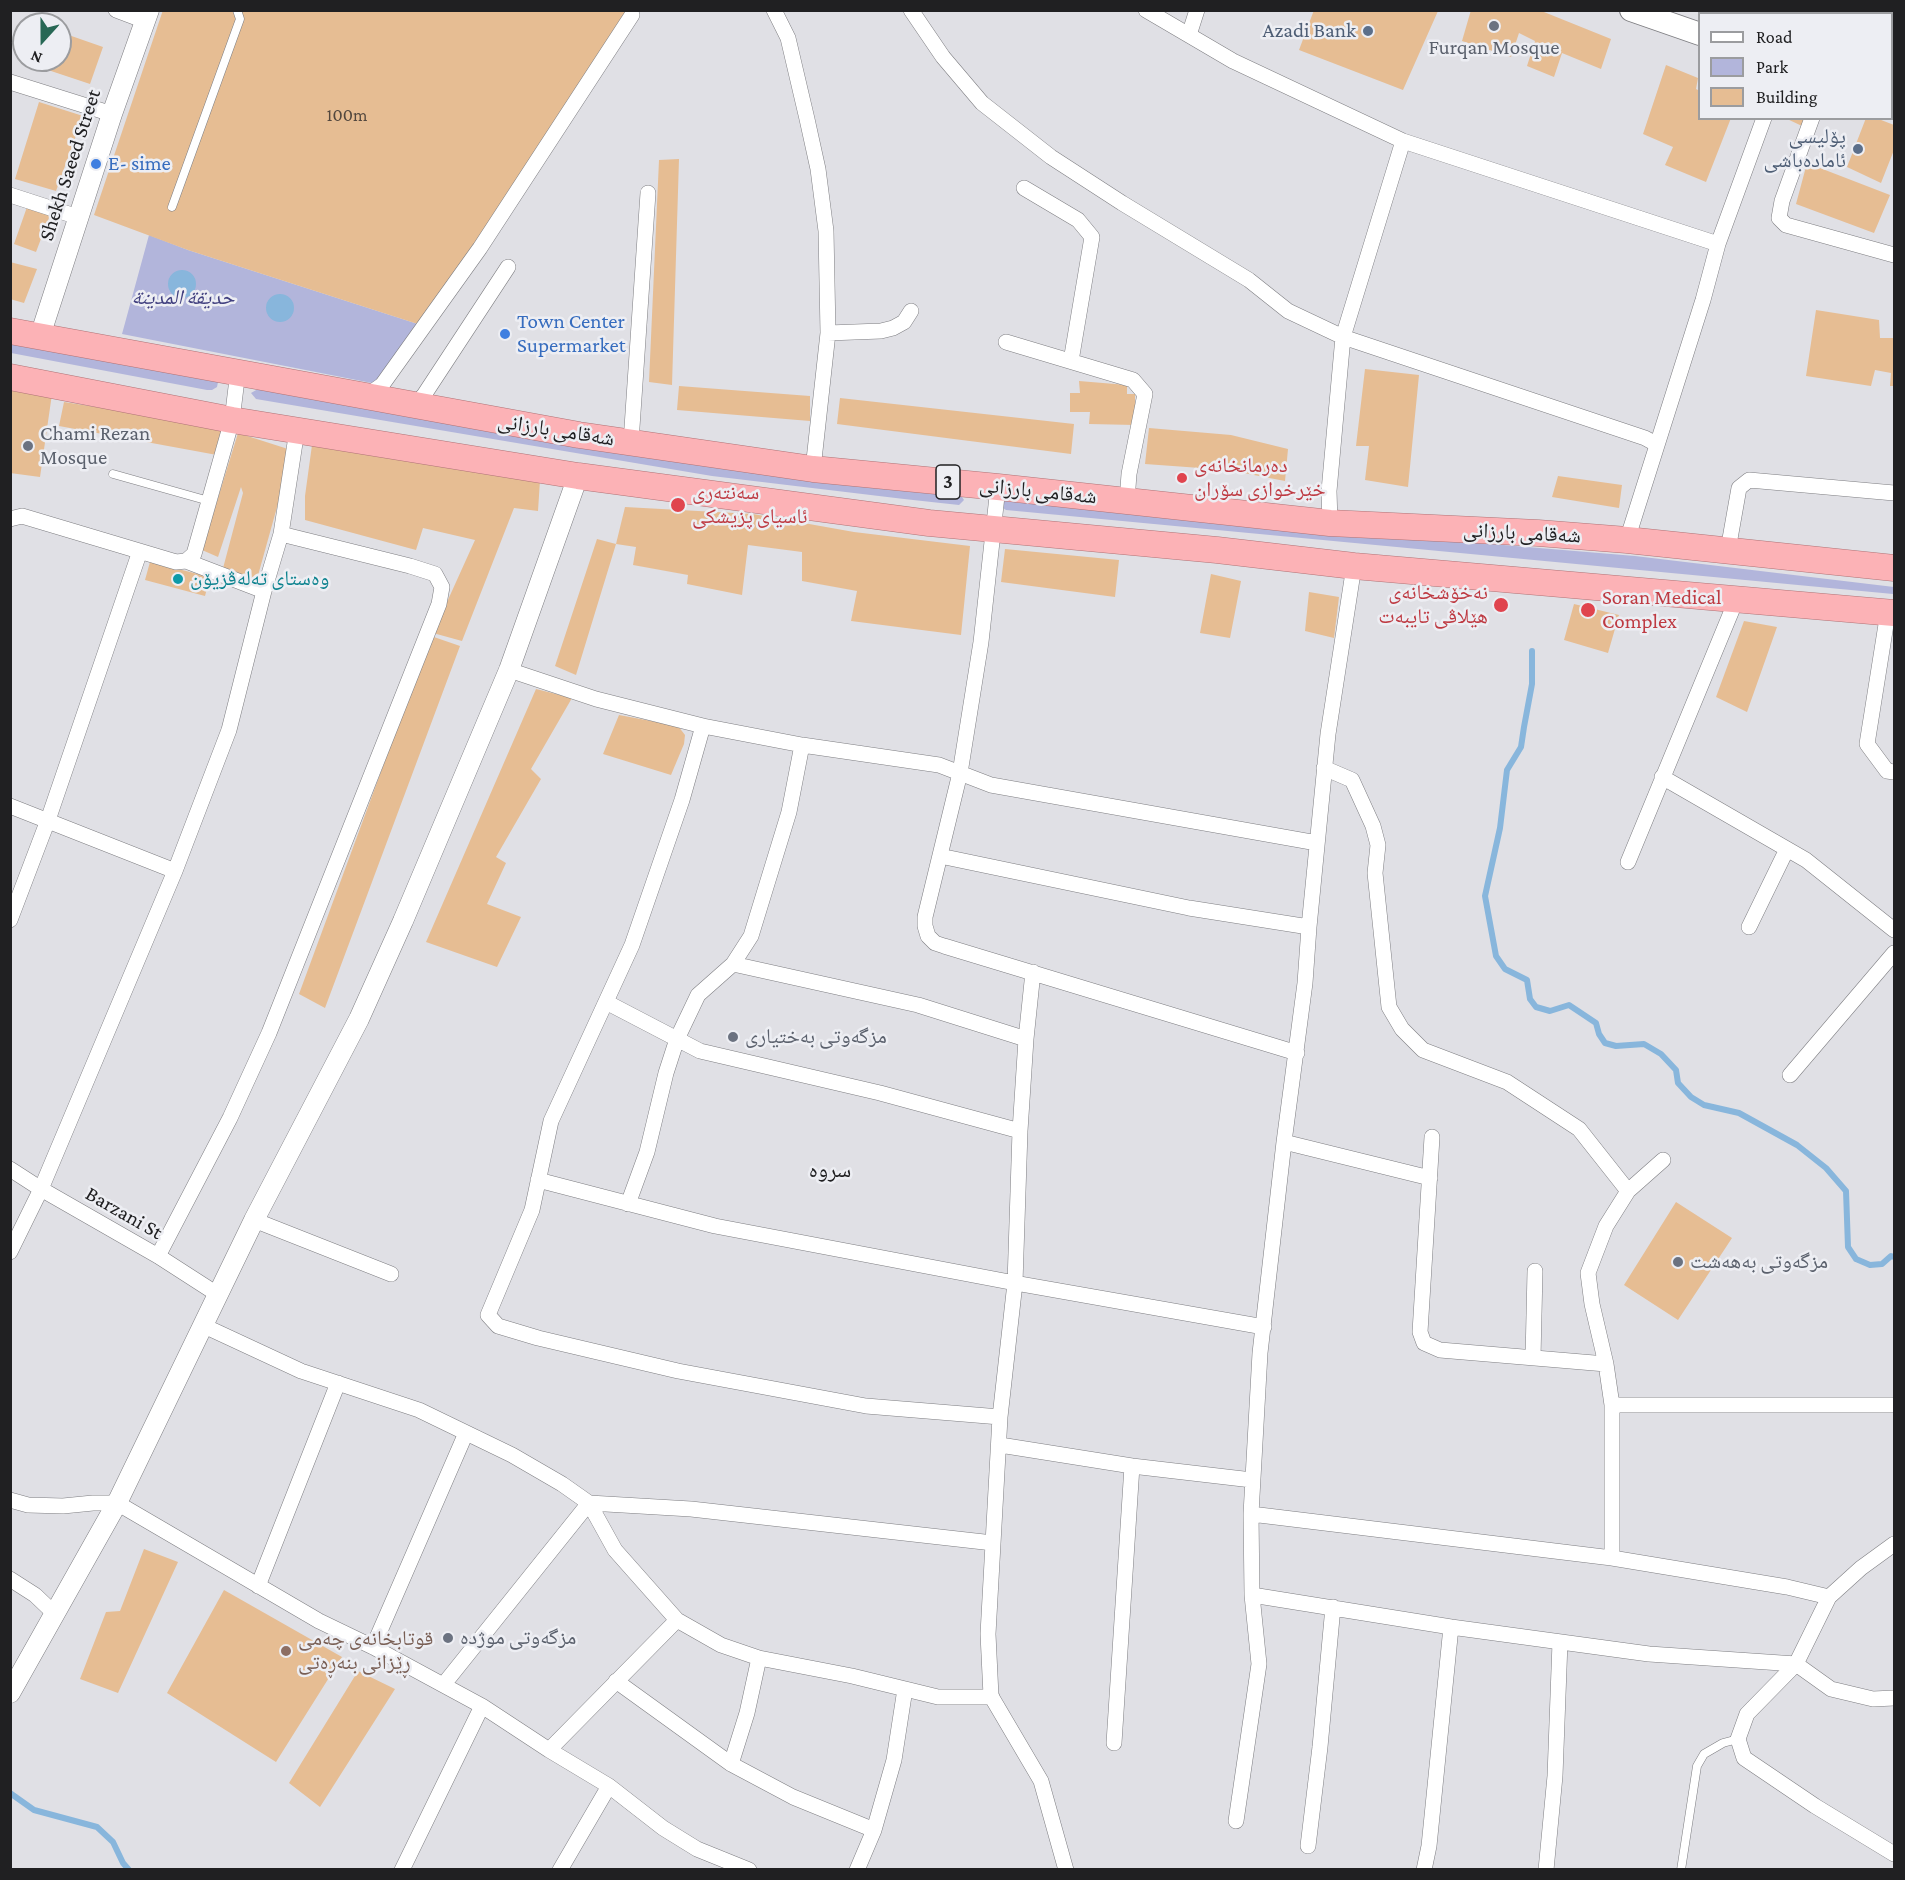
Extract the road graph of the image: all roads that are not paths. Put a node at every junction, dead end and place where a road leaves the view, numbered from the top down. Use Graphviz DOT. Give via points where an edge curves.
graph roads {
  1 [pos="116,10"];
  2 [pos="237,10"];
  3 [pos="774,10"];
  4 [pos="911,10"];
  5 [pos="1146,10"];
  6 [pos="1197,10"];
  7 [pos="1631,10"];
  8 [pos="632,15"];
  9 [pos="147,16"];
  10 [pos="1698,33"];
  11 [pos="1189,35"];
  12 [pos="10,82"];
  13 [pos="112,114"];
  14 [pos="1763,120"];
  15 [pos="1812,120"];
  16 [pos="1403,141"];
  17 [pos="1023,188"];
  18 [pos="648,193"];
  19 [pos="10,195"];
  20 [pos="172,207"];
  21 [pos="78,217"];
  22 [pos="1718,244"];
  23 [pos="1894,255"];
  24 [pos="508,267"];
  25 [pos="911,311"];
  26 [pos="10,331"];
  27 [pos="828,333"];
  28 [pos="40,336"];
  29 [pos="1343,337"];
  30 [pos="1006,342"];
  31 [pos="1071,361"];
  32 [pos="238,371"];
  33 [pos="10,377"];
  34 [pos="365,397"];
  35 [pos="414,406"];
  36 [pos="232,420"];
  37 [pos="297,430"];
  38 [pos="631,442"];
  39 [pos="1656,444"];
  40 [pos="813,469"];
  41 [pos="113,474"];
  42 [pos="578,476"];
  43 [pos="998,487"];
  44 [pos="1894,493"];
  45 [pos="209,501"];
  46 [pos="1127,501"];
  47 [pos="10,519"];
  48 [pos="1330,523"];
  49 [pos="993,530"];
  50 [pos="281,534"];
  51 [pos="1627,540"];
  52 [pos="1728,550"];
  53 [pos="140,551"];
  54 [pos="186,561"];
  55 [pos="1354,566"];
  56 [pos="1894,567"];
  57 [pos="264,591"];
  58 [pos="1737,598"];
  59 [pos="1891,613"];
  60 [pos="509,670"];
  61 [pos="703,726"];
  62 [pos="802,745"];
  63 [pos="1324,768"];
  64 [pos="1894,772"];
  65 [pos="960,773"];
  66 [pos="1662,777"];
  67 [pos="10,806"];
  68 [pos="48,820"];
  69 [pos="1317,843"];
  70 [pos="1787,849"];
  71 [pos="940,856"];
  72 [pos="1628,862"];
  73 [pos="175,871"];
  74 [pos="10,920"];
  75 [pos="1309,927"];
  76 [pos="1749,927"];
  77 [pos="1894,930"];
  78 [pos="1894,953"];
  79 [pos="733,964"];
  80 [pos="1033,972"];
  81 [pos="606,1002"];
  82 [pos="677,1039"];
  83 [pos="1026,1039"];
  84 [pos="1297,1053"];
  85 [pos="1790,1075"];
  86 [pos="1020,1131"];
  87 [pos="1432,1137"];
  88 [pos="1284,1142"];
  89 [pos="1663,1160"];
  90 [pos="10,1169"];
  91 [pos="1430,1178"];
  92 [pos="538,1180"];
  93 [pos="41,1189"];
  94 [pos="1628,1191"];
  95 [pos="628,1204"];
  96 [pos="254,1220"];
  97 [pos="10,1252"];
  98 [pos="158,1256"];
  99 [pos="1535,1271"];
  100 [pos="391,1274"];
  101 [pos="1015,1283"];
  102 [pos="217,1294"];
  103 [pos="202,1325"];
  104 [pos="1264,1326"];
  105 [pos="1533,1358"];
  106 [pos="1606,1364"];
  107 [pos="338,1383"];
  108 [pos="1612,1405"];
  109 [pos="1894,1405"];
  110 [pos="1000,1417"];
  111 [pos="466,1433"];
  112 [pos="999,1445"];
  113 [pos="1132,1466"];
  114 [pos="1252,1480"];
  115 [pos="10,1500"];
  116 [pos="117,1503"];
  117 [pos="589,1503"];
  118 [pos="1251,1514"];
  119 [pos="993,1543"];
  120 [pos="1894,1544"];
  121 [pos="1612,1558"];
  122 [pos="10,1579"];
  123 [pos="258,1586"];
  124 [pos="1252,1594"];
  125 [pos="1829,1597"];
  126 [pos="1333,1607"];
  127 [pos="56,1614"];
  128 [pos="677,1620"];
  129 [pos="1451,1627"];
  130 [pos="1560,1642"];
  131 [pos="373,1647"];
  132 [pos="759,1658"];
  133 [pos="1796,1664"];
  134 [pos="616,1682"];
  135 [pos="444,1684"];
  136 [pos="905,1689"];
  137 [pos="10,1693"];
  138 [pos="992,1697"];
  139 [pos="1894,1698"];
  140 [pos="482,1706"];
  141 [pos="1738,1738"];
  142 [pos="1114,1743"];
  143 [pos="549,1750"];
  144 [pos="731,1764"];
  145 [pos="609,1786"];
  146 [pos="1236,1821"];
  147 [pos="874,1830"];
  148 [pos="1308,1846"];
  149 [pos="1894,1854"];
  150 [pos="714,1863"];
  151 [pos="402,1869"];
  152 [pos="560,1869"];
  153 [pos="749,1869"];
  154 [pos="857,1869"];
  155 [pos="1066,1869"];
  156 [pos="1424,1869"];
  157 [pos="1546,1869"];
  158 [pos="1681,1869"];
  1 -- 9 [label="street"];
  2 -- 20 [label="lane" via="240,19"];
  3 -- 27 [label="street" via="788,39 818,169 826,231"];
  4 -- 29 [label="street" via="982,103 1051,157 1249,280 1288,311"];
  5 -- 11 [label="street"];
  6 -- 11 [label="street"];
  7 -- 10 [label="main road"];
  8 -- 34 [label="street" via="480,249 382,385"];
  9 -- 13 [label="street, Shekh Saeed Street"];
  11 -- 16 [label="street" via="1233,61"];
  12 -- 13 [label="street"];
  13 -- 21 [label="street, Shekh Saeed Street"];
  14 -- 22 [label="street"];
  15 -- 23 [label="street" via="1779,218 1786,225"];
  16 -- 22 [label="street"];
  16 -- 29 [label="street"];
  17 -- 31 [label="street" via="1078,220 1092,237"];
  18 -- 38 [label="street"];
  19 -- 21 [label="street"];
  21 -- 28 [label="street, Shekh Saeed Street"];
  22 -- 39 [label="street"];
  24 -- 35 [label="street"];
  25 -- 27 [label="street" via="904,322 893,328"];
  26 -- 28 [label="highway, شەقامی بارزانی / 3"];
  27 -- 40 [label="street"];
  28 -- 32 [label="highway, شەقامی بارزانی / 3"];
  29 -- 39 [label="street"];
  29 -- 48 [label="street" via="1329,491"];
  30 -- 31 [label="street"];
  31 -- 46 [label="street" via="1133,380 1145,394"];
  32 -- 34 [label="highway, شەقامی بارزانی / 3"];
  32 -- 36 [label="street"];
  33 -- 36 [label="highway, شەقامی بارزانی / 3"];
  34 -- 35 [label="highway, شەقامی بارزانی / 3"];
  35 -- 38 [label="highway, شەقامی بارزانی / 3"];
  36 -- 37 [label="highway, شەقامی بارزانی / 3"];
  36 -- 45 [label="street"];
  37 -- 42 [label="highway, شەقامی بارزانی / 3"];
  37 -- 50 [label="street"];
  38 -- 40 [label="highway, شەقامی بارزانی / 3"];
  39 -- 51 [label="street"];
  40 -- 43 [label="highway, شەقامی بارزانی / 3"];
  41 -- 45 [label="lane"];
  42 -- 49 [label="highway, شەقامی بارزانی / 3"];
  42 -- 60 [label="street"];
  43 -- 46 [label="highway, شەقامی بارزانی / 3"];
  43 -- 49 [label="street"];
  44 -- 52 [label="street" via="1749,480 1739,488"];
  45 -- 54 [label="street" via="194,554"];
  46 -- 48 [label="highway, شەقامی بارزانی / 3"];
  47 -- 53 [label="street" via="21,516"];
  48 -- 51 [label="highway, شەقامی بارزانی / 3"];
  49 -- 55 [label="highway, شەقامی بارزانی / 3"];
  49 -- 65 [label="street" via="981,642"];
  50 -- 57 [label="street"];
  50 -- 98 [label="street" via="418,568 435,574 442,587 439,604 269,1033"];
  51 -- 52 [label="highway, شەقامی بارزانی / 3"];
  52 -- 56 [label="highway, شەقامی بارزانی / 3"];
  53 -- 54 [label="street" via="176,562"];
  53 -- 68 [label="street"];
  54 -- 57 [label="street"];
  55 -- 58 [label="highway, شەقامی بارزانی / 3"];
  55 -- 63 [label="street"];
  57 -- 73 [label="street" via="229,730"];
  58 -- 59 [label="highway, شەقامی بارزانی / 3"];
  58 -- 66 [label="street"];
  59 -- 64 [label="street" via="1867,744 1887,771"];
  60 -- 61 [label="street" via="596,699"];
  60 -- 96 [label="street" via="359,1019"];
  61 -- 62 [label="street"];
  61 -- 81 [label="street" via="632,945"];
  62 -- 65 [label="street" via="939,765"];
  62 -- 79 [label="street" via="789,812 751,936"];
  63 -- 69 [label="street"];
  63 -- 94 [label="street" via="1352,780 1373,826 1378,845 1375,873 1389,1007 1402,1029 1423,1050 1507,1082 1579,1129"];
  65 -- 69 [label="street" via="991,785"];
  65 -- 71 [label="street"];
  66 -- 70 [label="street"];
  66 -- 72 [label="street"];
  67 -- 68 [label="street"];
  68 -- 73 [label="street"];
  68 -- 74 [label="street"];
  69 -- 75 [label="street"];
  70 -- 76 [label="street"];
  70 -- 77 [label="street"];
  71 -- 75 [label="street" via="1189,908"];
  71 -- 80 [label="street" via="925,917 928,936 935,943"];
  73 -- 93 [label="street"];
  75 -- 84 [label="street"];
  78 -- 85 [label="street"];
  79 -- 82 [label="street" via="698,995"];
  79 -- 83 [label="street" via="918,1005"];
  80 -- 83 [label="street"];
  80 -- 84 [label="street"];
  81 -- 82 [label="street"];
  81 -- 92 [label="street" via="550,1120"];
  82 -- 86 [label="street" via="700,1051"];
  82 -- 95 [label="street"];
  83 -- 86 [label="street"];
  84 -- 88 [label="street"];
  86 -- 101 [label="street"];
  87 -- 91 [label="street"];
  88 -- 91 [label="street"];
  88 -- 104 [label="street"];
  89 -- 94 [label="street"];
  90 -- 93 [label="street, Barzani St"];
  91 -- 105 [label="street" via="1420,1332 1424,1343 1440,1350"];
  92 -- 95 [label="street"];
  92 -- 110 [label="street" via="532,1210 488,1316 498,1326 678,1371 866,1406"];
  93 -- 97 [label="street"];
  93 -- 98 [label="street, Barzani St"];
  94 -- 106 [label="street" via="1606,1226 1588,1273"];
  95 -- 101 [label="street" via="716,1226"];
  96 -- 100 [label="street"];
  96 -- 102 [label="street"];
  98 -- 102 [label="street, Barzani St"];
  99 -- 105 [label="street"];
  101 -- 104 [label="street"];
  101 -- 110 [label="street"];
  102 -- 103 [label="street"];
  103 -- 107 [label="street" via="301,1371"];
  103 -- 116 [label="street"];
  104 -- 114 [label="street"];
  105 -- 106 [label="street"];
  106 -- 108 [label="street"];
  107 -- 111 [label="street" via="419,1410"];
  107 -- 123 [label="street"];
  108 -- 109 [label="street"];
  108 -- 121 [label="street"];
  110 -- 112 [label="street"];
  111 -- 117 [label="street" via="512,1455"];
  111 -- 131 [label="street"];
  112 -- 113 [label="street"];
  112 -- 119 [label="street"];
  113 -- 114 [label="street"];
  113 -- 142 [label="street"];
  114 -- 118 [label="street"];
  115 -- 116 [label="street" via="63,1506"];
  116 -- 123 [label="street"];
  116 -- 127 [label="street"];
  117 -- 119 [label="street" via="691,1509"];
  117 -- 128 [label="street" via="615,1550"];
  117 -- 135 [label="street"];
  118 -- 121 [label="street"];
  118 -- 124 [label="street"];
  119 -- 138 [label="street" via="988,1634"];
  120 -- 125 [label="street"];
  121 -- 125 [label="street"];
  122 -- 127 [label="street"];
  123 -- 131 [label="street"];
  124 -- 126 [label="street"];
  124 -- 146 [label="street" via="1259,1664"];
  125 -- 133 [label="street"];
  126 -- 129 [label="street"];
  126 -- 148 [label="street"];
  127 -- 137 [label="street"];
  128 -- 132 [label="street" via="721,1645"];
  128 -- 134 [label="street"];
  129 -- 130 [label="street"];
  129 -- 156 [label="street"];
  130 -- 133 [label="street" via="1649,1654"];
  130 -- 157 [label="street" via="1555,1776"];
  131 -- 135 [label="street"];
  132 -- 136 [label="street"];
  132 -- 144 [label="street"];
  133 -- 139 [label="street" via="1831,1689 1873,1699"];
  133 -- 141 [label="street" via="1747,1714"];
  134 -- 143 [label="street"];
  134 -- 144 [label="street"];
  135 -- 140 [label="street"];
  136 -- 138 [label="street" via="938,1697"];
  136 -- 147 [label="street" via="894,1761"];
  138 -- 155 [label="street" via="1041,1781"];
  140 -- 143 [label="street"];
  140 -- 151 [label="street"];
  141 -- 149 [label="street" via="1744,1758"];
  141 -- 158 [label="lane" via="1704,1754 1697,1766"];
  143 -- 145 [label="street"];
  144 -- 147 [label="street" via="793,1797"];
  145 -- 150 [label="street"];
  145 -- 152 [label="street"];
  147 -- 154 [label="street"];
  150 -- 153 [label="street"];
}
